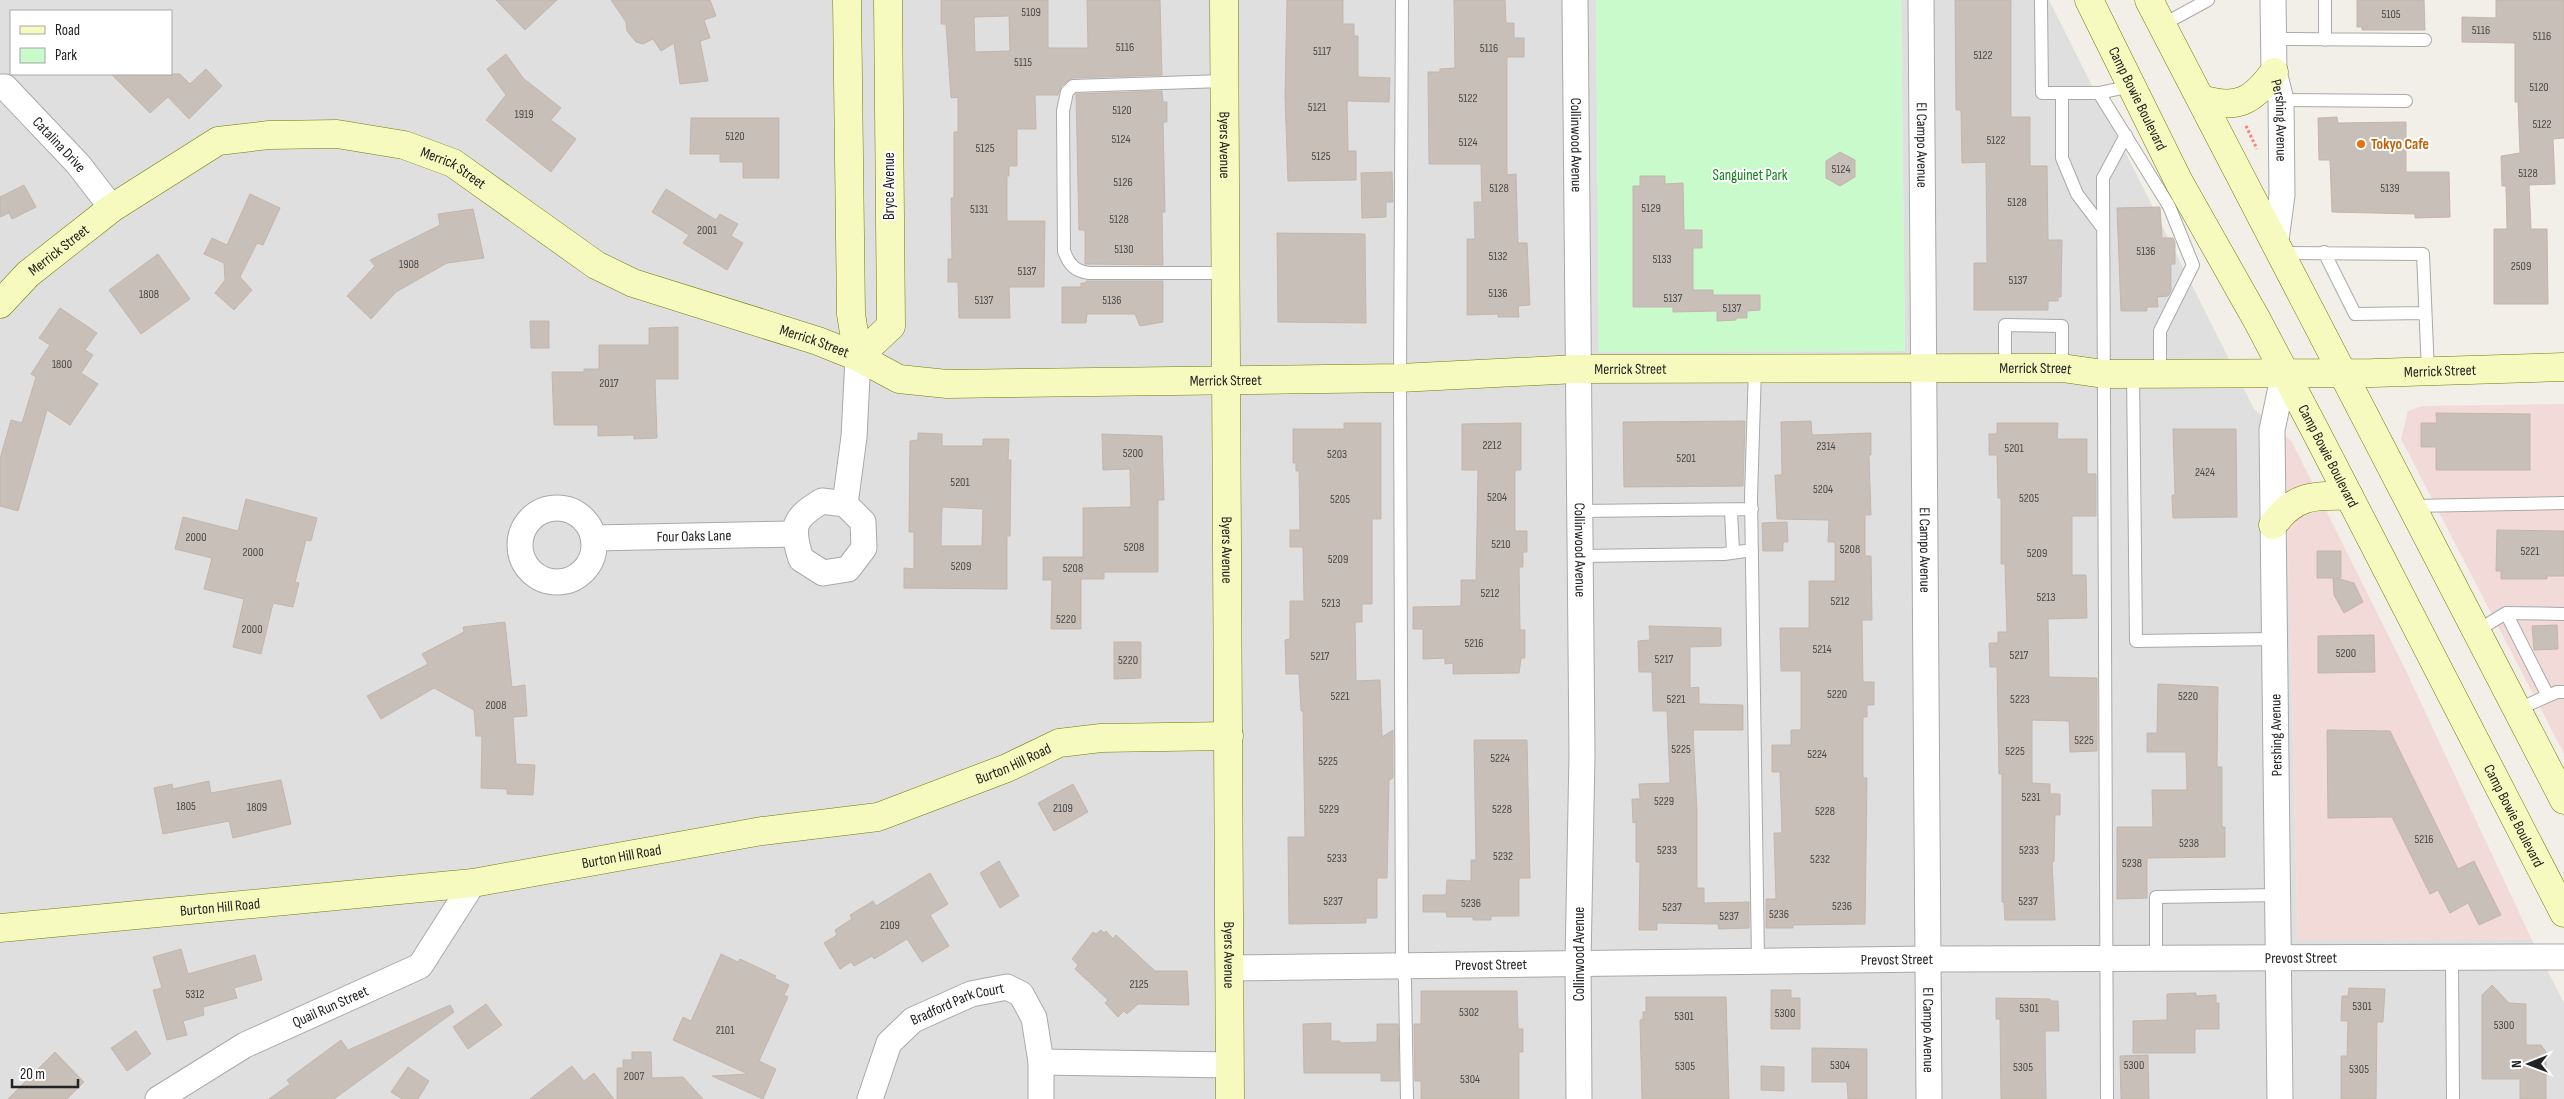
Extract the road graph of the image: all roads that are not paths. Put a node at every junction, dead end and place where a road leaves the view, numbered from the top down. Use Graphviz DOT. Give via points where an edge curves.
graph roads {
  1 [pos="847,0"];
  2 [pos="855,0"];
  3 [pos="888,0"];
  4 [pos="1224,0"];
  5 [pos="1402,0"];
  6 [pos="1575,0"];
  7 [pos="1922,0"];
  8 [pos="2041,0"];
  9 [pos="2089,0"];
  10 [pos="2149,0"];
  11 [pos="2208,0"];
  12 [pos="2273,0"];
  13 [pos="2325,0"];
  14 [pos="2162,25"];
  15 [pos="2274,39"];
  16 [pos="2326,40"];
  17 [pos="2425,40"];
  18 [pos="2274,72"];
  19 [pos="1223,81"];
  20 [pos="889,82"];
  21 [pos="2,86"];
  22 [pos="2132,86"];
  23 [pos="2062,93"];
  24 [pos="2099,93"];
  25 [pos="2202,99"];
  26 [pos="2281,100"];
  27 [pos="2406,101"];
  28 [pos="2126,135"];
  29 [pos="2163,174"];
  30 [pos="112,208"];
  31 [pos="2102,227"];
  32 [pos="2279,246"];
  33 [pos="2324,252"];
  34 [pos="1225,272"];
  35 [pos="0,304"];
  36 [pos="2425,313"];
  37 [pos="858,357"];
  38 [pos="2564,367"];
  39 [pos="1755,368"];
  40 [pos="1924,368"];
  41 [pos="2005,368"];
  42 [pos="2062,368"];
  43 [pos="1577,369"];
  44 [pos="2428,372"];
  45 [pos="2133,373"];
  46 [pos="2160,373"];
  47 [pos="2284,373"];
  48 [pos="2343,373"];
  49 [pos="2104,374"];
  50 [pos="1400,378"];
  51 [pos="1226,381"];
  52 [pos="2349,496"];
  53 [pos="2564,503"];
  54 [pos="845,504"];
  55 [pos="2412,506"];
  56 [pos="1752,509"];
  57 [pos="1580,511"];
  58 [pos="1731,511"];
  59 [pos="2273,525"];
  60 [pos="793,534"];
  61 [pos="594,538"];
  62 [pos="1752,550"];
  63 [pos="1733,551"];
  64 [pos="1580,556"];
  65 [pos="2506,613"];
  66 [pos="2564,614"];
  67 [pos="2475,632"];
  68 [pos="2274,639"];
  69 [pos="2564,692"];
  70 [pos="2548,696"];
  71 [pos="2516,710"];
  72 [pos="1229,736"];
  73 [pos="2561,789"];
  74 [pos="473,883"];
  75 [pos="2278,895"];
  76 [pos="2564,913"];
  77 [pos="0,928"];
  78 [pos="2564,957"];
  79 [pos="1928,958"];
  80 [pos="2106,958"];
  81 [pos="2156,958"];
  82 [pos="2452,958"];
  83 [pos="2279,959"];
  84 [pos="1758,960"];
  85 [pos="1578,962"];
  86 [pos="1402,964"];
  87 [pos="1229,968"];
  88 [pos="1041,1062"];
  89 [pos="1229,1065"];
  90 [pos="158,1099"];
  91 [pos="870,1099"];
  92 [pos="1041,1099"];
  93 [pos="1230,1099"];
  94 [pos="1407,1099"];
  95 [pos="1579,1099"];
  96 [pos="1929,1099"];
  97 [pos="2107,1099"];
  98 [pos="2280,1099"];
  99 [pos="2454,1099"];
  1 -- 37 [label="street" via="852,314"];
  2 -- 20 [label="street"];
  3 -- 20 [label="street, Bryce Avenue"];
  4 -- 19 [label="street, Byers Avenue"];
  5 -- 50 [label="lane"];
  6 -- 43 [label="street, Collinwood Avenue"];
  7 -- 40 [label="street, El Campo Avenue"];
  8 -- 23 [label="lane" via="2042,94"];
  9 -- 22 [label="street, Camp Bowie Boulevard"];
  10 -- 14 [label="street"];
  11 -- 14 [label="lane"];
  12 -- 15 [label="street, Pershing Avenue"];
  13 -- 16 [label="lane"];
  14 -- 25 [label="street"];
  15 -- 16 [label="lane"];
  15 -- 18 [label="street, Pershing Avenue"];
  16 -- 17 [label="lane"];
  18 -- 25 [label="street" via="2255,95 2243,102 2227,105"];
  18 -- 26 [label="street, Pershing Avenue"];
  19 -- 34 [label="street, Byers Avenue"];
  19 -- 34 [label="lane" via="1073,86 1067,92 1064,111 1064,242 1068,263 1078,272"];
  20 -- 37 [label="street, Bryce Avenue" via="891,326"];
  21 -- 30 [label="street, Catalina Drive" via="78,164"];
  22 -- 24 [label="lane"];
  22 -- 29 [label="street, Camp Bowie Boulevard"];
  23 -- 24 [label="lane"];
  23 -- 31 [label="lane" via="2062,158 2076,194"];
  24 -- 28 [label="lane"];
  25 -- 32 [label="street"];
  26 -- 27 [label="lane"];
  26 -- 32 [label="street, Pershing Avenue"];
  28 -- 29 [label="lane"];
  28 -- 31 [label="lane" via="2103,178"];
  29 -- 46 [label="lane" via="2169,206 2192,265 2160,331"];
  29 -- 47 [label="street, Camp Bowie Boulevard"];
  30 -- 35 [label="street, Merrick Street" via="28,274"];
  30 -- 37 [label="street, Merrick Street" via="218,142 269,135 337,134 404,145 453,163 596,265 633,283 818,341"];
  31 -- 49 [label="lane"];
  32 -- 33 [label="lane"];
  32 -- 48 [label="street"];
  33 -- 36 [label="lane" via="2354,314"];
  33 -- 36 [label="lane" via="2423,254"];
  34 -- 51 [label="street, Byers Avenue"];
  36 -- 44 [label="lane"];
  37 -- 51 [label="street, Merrick Street" via="899,379 947,384"];
  37 -- 54 [label="street" via="854,437"];
  38 -- 44 [label="street, Merrick Street"];
  39 -- 40 [label="street, Merrick Street"];
  39 -- 43 [label="street, Merrick Street"];
  39 -- 56 [label="lane"];
  40 -- 41 [label="street, Merrick Street"];
  40 -- 79 [label="street, El Campo Avenue"];
  41 -- 42 [label="street, Merrick Street"];
  41 -- 42 [label="lane" via="2005,325 2062,326"];
  42 -- 49 [label="street, Merrick Street"];
  43 -- 50 [label="street, Merrick Street"];
  43 -- 57 [label="street, Collinwood Avenue"];
  44 -- 48 [label="street, Merrick Street"];
  45 -- 46 [label="street, Merrick Street"];
  45 -- 49 [label="street, Merrick Street"];
  45 -- 68 [label="lane" via="2136,641"];
  46 -- 47 [label="street, Merrick Street"];
  47 -- 48 [label="street, Merrick Street"];
  47 -- 52 [label="street, Camp Bowie Boulevard"];
  47 -- 59 [label="street, Pershing Avenue" via="2272,430"];
  48 -- 55 [label="street"];
  49 -- 80 [label="lane"];
  50 -- 51 [label="street, Merrick Street"];
  50 -- 86 [label="lane"];
  51 -- 72 [label="street, Byers Avenue"];
  52 -- 59 [label="street" via="2320,495 2293,503 2282,511"];
  52 -- 76 [label="street, Camp Bowie Boulevard"];
  53 -- 55 [label="lane"];
  54 -- 60 [label="street" via="822,501 802,513"];
  54 -- 60 [label="street" via="863,522 864,548 848,569 822,573 801,559"];
  55 -- 67 [label="street"];
  56 -- 58 [label="lane"];
  56 -- 62 [label="lane"];
  57 -- 58 [label="lane"];
  57 -- 64 [label="street, Collinwood Avenue"];
  58 -- 63 [label="lane"];
  59 -- 68 [label="street, Pershing Avenue"];
  60 -- 61 [label="street, Four Oaks Lane"];
  62 -- 63 [label="lane"];
  62 -- 84 [label="lane"];
  63 -- 64 [label="lane" via="1724,554"];
  64 -- 85 [label="street, Collinwood Avenue" via="1582,754"];
  65 -- 66 [label="lane"];
  65 -- 67 [label="lane"];
  65 -- 70 [label="lane"];
  67 -- 71 [label="street"];
  68 -- 75 [label="street, Pershing Avenue"];
  69 -- 70 [label="lane"];
  70 -- 71 [label="lane"];
  71 -- 73 [label="street"];
  72 -- 74 [label="street, Burton Hill Road" via="1101,738 1059,743 1007,768 878,817 762,831"];
  72 -- 87 [label="street, Byers Avenue"];
  74 -- 77 [label="street, Burton Hill Road"];
  74 -- 90 [label="street, Quail Run Street" via="420,966 245,1045"];
  75 -- 81 [label="lane" via="2156,897"];
  75 -- 83 [label="street, Pershing Avenue"];
  78 -- 82 [label="street, Prevost Street"];
  79 -- 80 [label="street, Prevost Street"];
  79 -- 84 [label="street, Prevost Street"];
  79 -- 96 [label="street, El Campo Avenue"];
  80 -- 81 [label="street, Prevost Street"];
  80 -- 97 [label="lane"];
  81 -- 83 [label="street, Prevost Street"];
  82 -- 83 [label="street, Prevost Street"];
  82 -- 99 [label="lane"];
  83 -- 98 [label="street, Pershing Avenue"];
  84 -- 85 [label="street, Prevost Street"];
  85 -- 86 [label="street, Prevost Street"];
  85 -- 95 [label="street, Collinwood Avenue"];
  86 -- 87 [label="street, Prevost Street"];
  86 -- 94 [label="lane"];
  87 -- 89 [label="street, Byers Avenue"];
  88 -- 89 [label="street"];
  88 -- 91 [label="street, Bradford Park Court" via="1034,1018 1021,994 1007,987 971,994 913,1020 889,1043"];
  88 -- 92 [label="street, Bradford Park Court"];
  89 -- 93 [label="street, Byers Avenue"];
}
